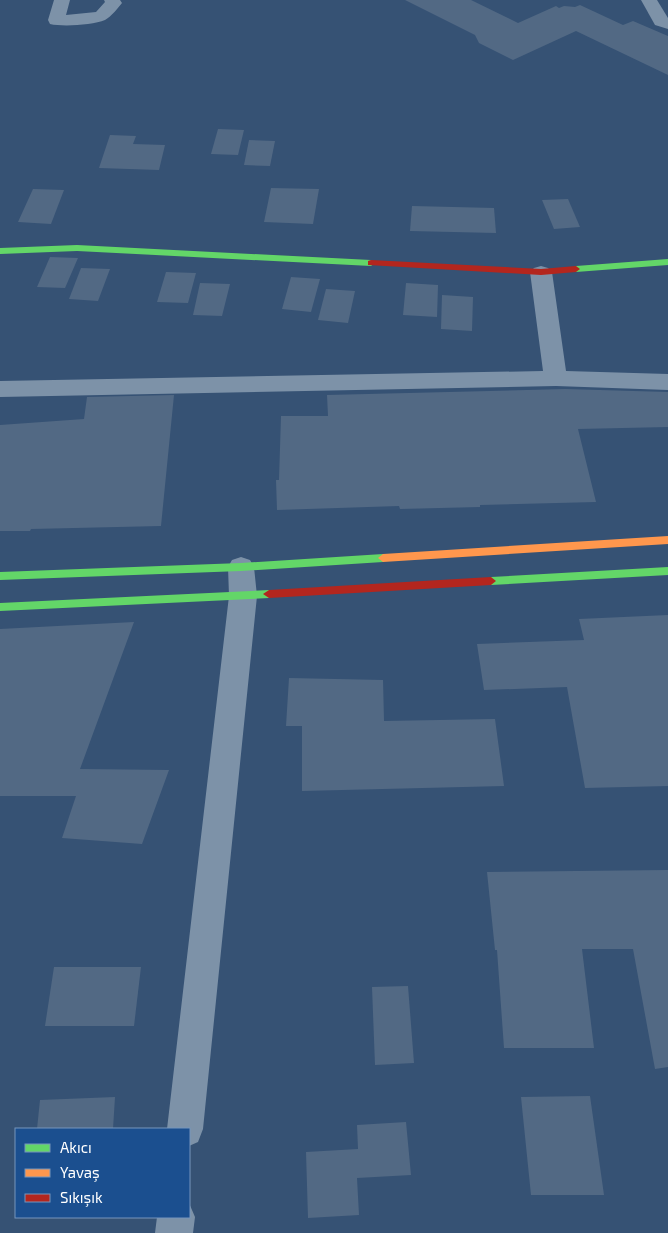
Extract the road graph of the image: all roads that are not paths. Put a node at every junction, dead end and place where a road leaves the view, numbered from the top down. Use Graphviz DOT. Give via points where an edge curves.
graph roads {
  1 [pos="62,0"];
  2 [pos="112,0"];
  3 [pos="649,0"];
  4 [pos="668,24"];
  5 [pos="0,252"];
  6 [pos="668,262"];
  7 [pos="541,272"];
  8 [pos="556,378"];
  9 [pos="668,382"];
  10 [pos="0,389"];
  11 [pos="668,540"];
  12 [pos="668,571"];
  13 [pos="0,576"];
  14 [pos="242,581"];
  15 [pos="0,606"];
  16 [pos="185,1128"];
  17 [pos="176,1218"];
  18 [pos="174,1233"];
  1 -- 2 [label="street" via="56,20 101,16 114,3"];
  3 -- 4 [label="street" via="661,21"];
  5 -- 7 [label="main road" via="77,248"];
  6 -- 7 [label="main road"];
  7 -- 8 [label="street"];
  8 -- 9 [label="street"];
  8 -- 10 [label="street"];
  11 -- 14 [label="main road"];
  12 -- 14 [label="main road"];
  13 -- 14 [label="main road"];
  14 -- 15 [label="main road"];
  14 -- 16 [label="street"];
  17 -- 18 [label="street"];
}
